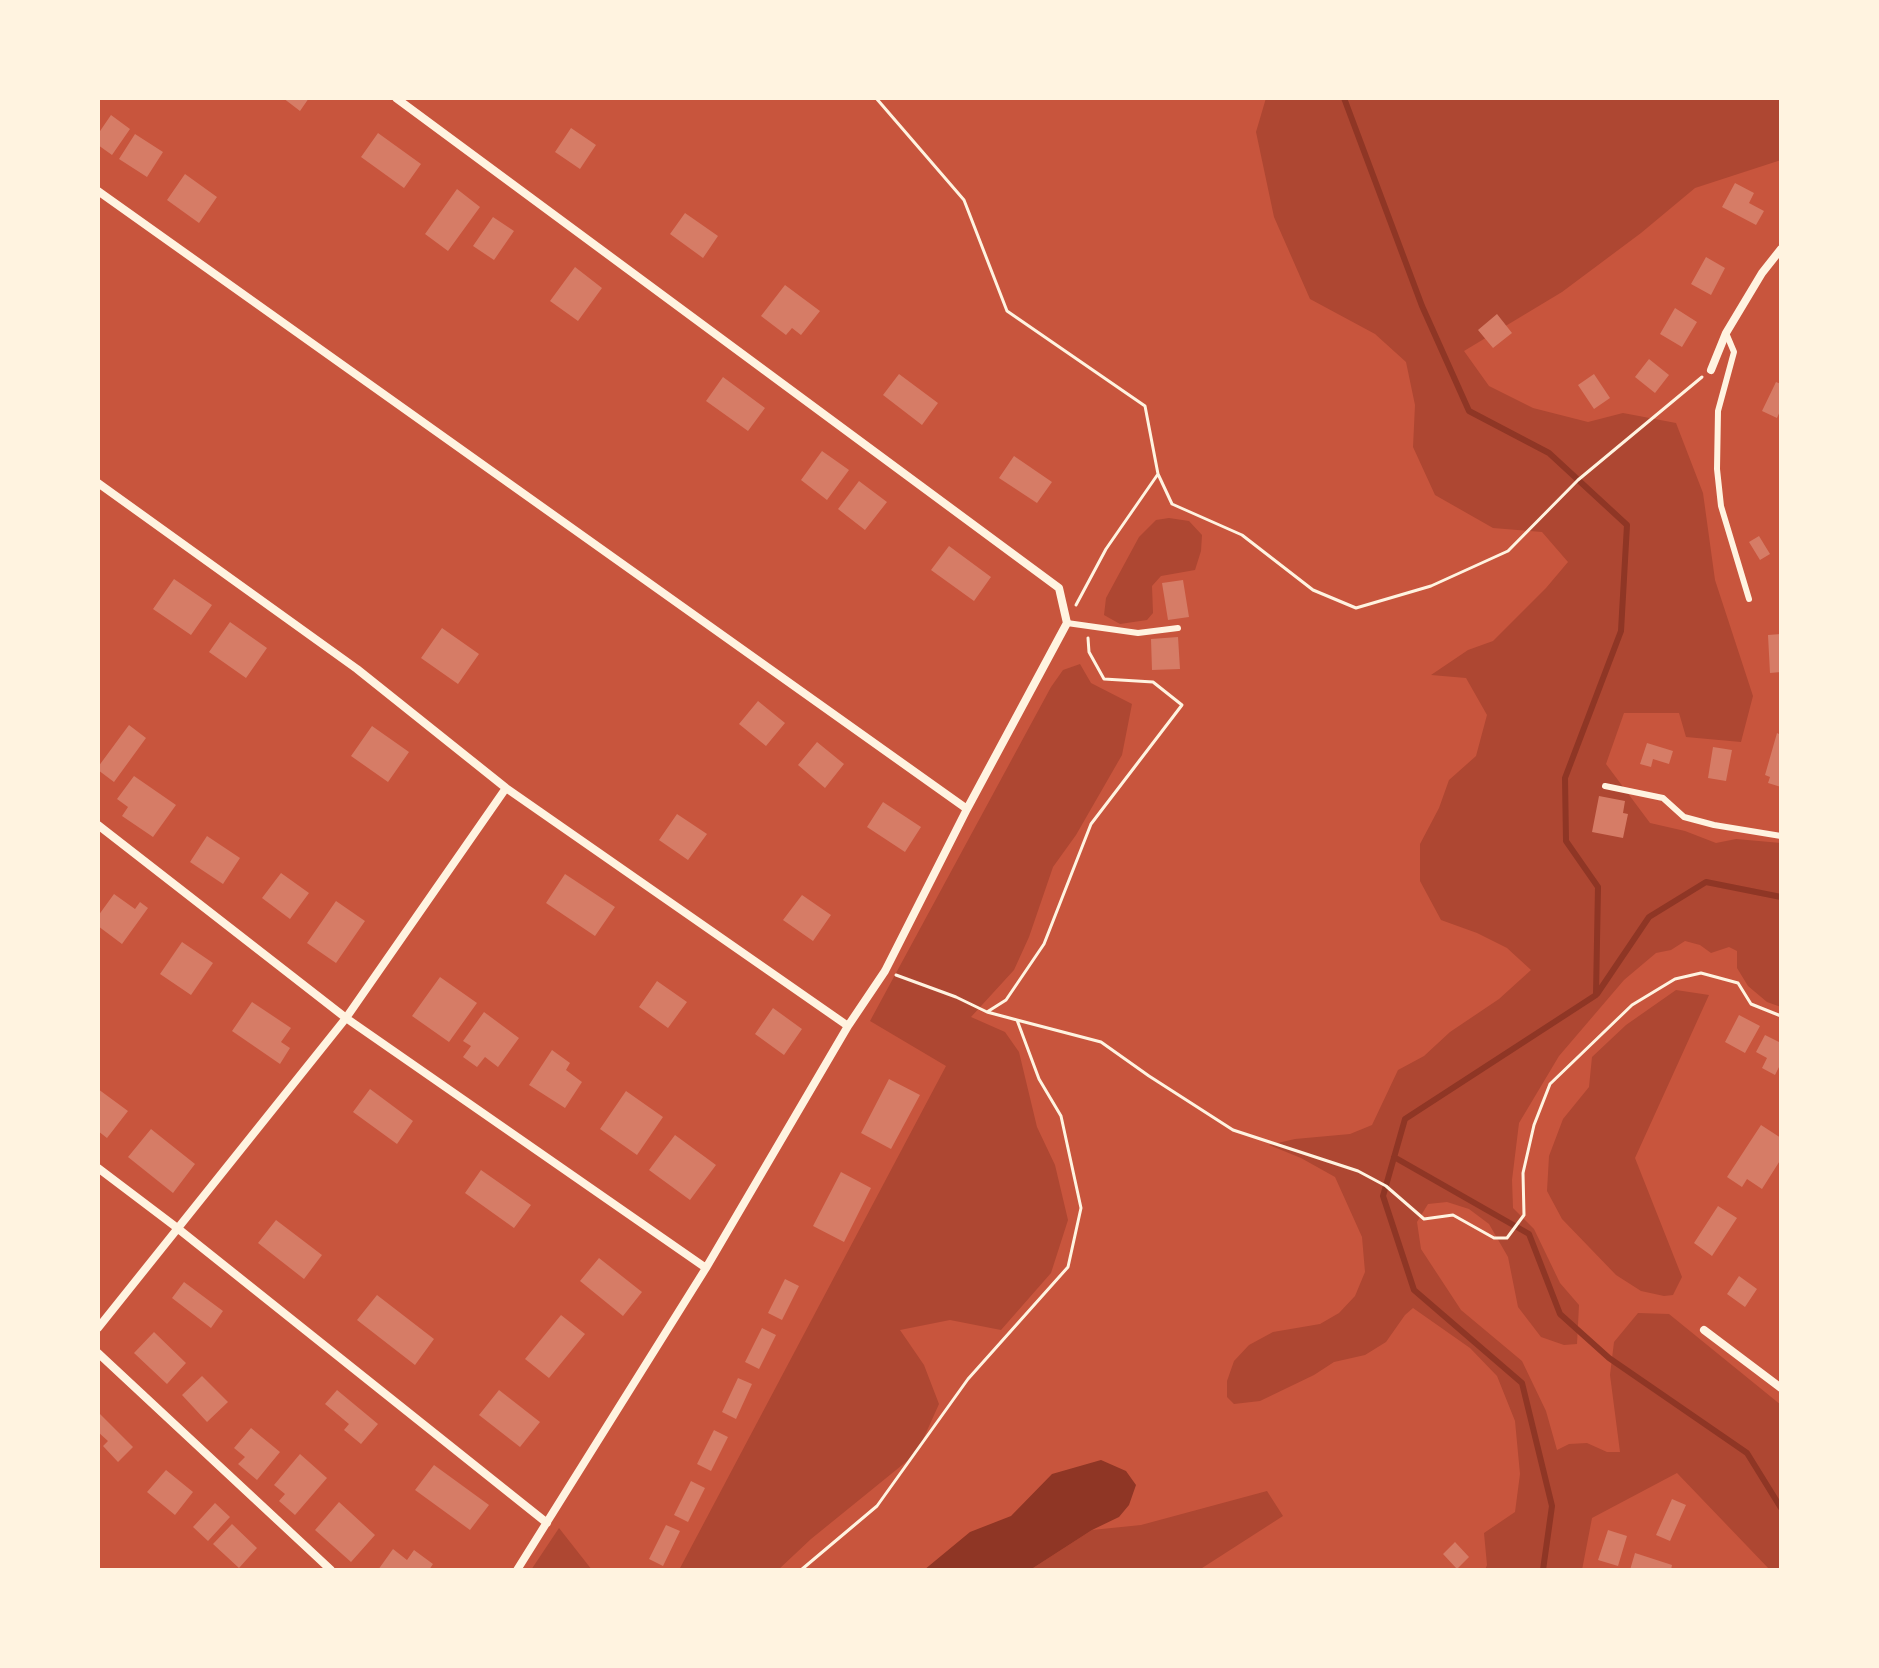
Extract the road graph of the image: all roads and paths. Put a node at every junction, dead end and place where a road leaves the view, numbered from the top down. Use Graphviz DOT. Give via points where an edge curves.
graph roads {
  1 [pos="396,98"];
  2 [pos="876,98"];
  3 [pos="98,191"];
  4 [pos="1781,249"];
  5 [pos="1726,333"];
  6 [pos="1711,370"];
  7 [pos="1158,474"];
  8 [pos="98,483"];
  9 [pos="1749,599"];
  10 [pos="1067,623"];
  11 [pos="1086,625"];
  12 [pos="1178,628"];
  13 [pos="1605,786"];
  14 [pos="506,788"];
  15 [pos="967,809"];
  16 [pos="98,825"];
  17 [pos="1781,836"];
  18 [pos="885,971"];
  19 [pos="987,1012"];
  20 [pos="1781,1016"];
  21 [pos="346,1018"];
  22 [pos="1017,1020"];
  23 [pos="848,1026"];
  24 [pos="98,1168"];
  25 [pos="176,1227"];
  26 [pos="706,1268"];
  27 [pos="98,1328"];
  28 [pos="1704,1330"];
  29 [pos="98,1353"];
  30 [pos="1781,1388"];
  31 [pos="547,1523"];
  32 [pos="331,1570"];
  33 [pos="517,1570"];
  34 [pos="801,1570"];
  1 -- 10 [label="street" via="1059,588"];
  2 -- 7 [label="path" via="964,200 1007,311 1145,406"];
  3 -- 15 [label="street"];
  4 -- 5 [label="street"];
  5 -- 6 [label="street"];
  5 -- 9 [label="lane" via="1734,352 1718,411 1718,481"];
  6 -- 7 [label="path" via="1578,480 1508,551 1431,586 1356,608 1313,590 1242,535 1172,504"];
  7 -- 10 [label="path" via="1106,549"];
  8 -- 14 [label="street" via="357,669"];
  10 -- 11 [label="lane"];
  10 -- 15 [label="street"];
  11 -- 12 [label="lane" via="1138,633"];
  11 -- 19 [label="path" via="1089,652 1104,679 1153,682 1182,705 1091,824 1044,944 1006,1000"];
  13 -- 17 [label="lane" via="1663,798 1684,817"];
  14 -- 21 [label="street"];
  14 -- 23 [label="street"];
  15 -- 18 [label="street"];
  16 -- 21 [label="street"];
  18 -- 19 [label="path"];
  18 -- 23 [label="street"];
  19 -- 22 [label="path"];
  20 -- 22 [label="path" via="1751,1004 1738,983 1701,973 1675,979 1632,1005 1550,1084 1523,1173 1524,1215 1507,1238 1494,1238 1453,1215 1424,1219 1386,1186 1358,1171 1233,1130 1101,1042"];
  21 -- 25 [label="street"];
  21 -- 26 [label="street"];
  22 -- 34 [label="path" via="1039,1079 1061,1116 1081,1208 1068,1267 968,1379 877,1506"];
  23 -- 26 [label="street"];
  24 -- 25 [label="street"];
  25 -- 27 [label="street"];
  25 -- 31 [label="street"];
  26 -- 31 [label="street"];
  28 -- 30 [label="street"];
  29 -- 32 [label="street"];
  31 -- 33 [label="street"];
}
